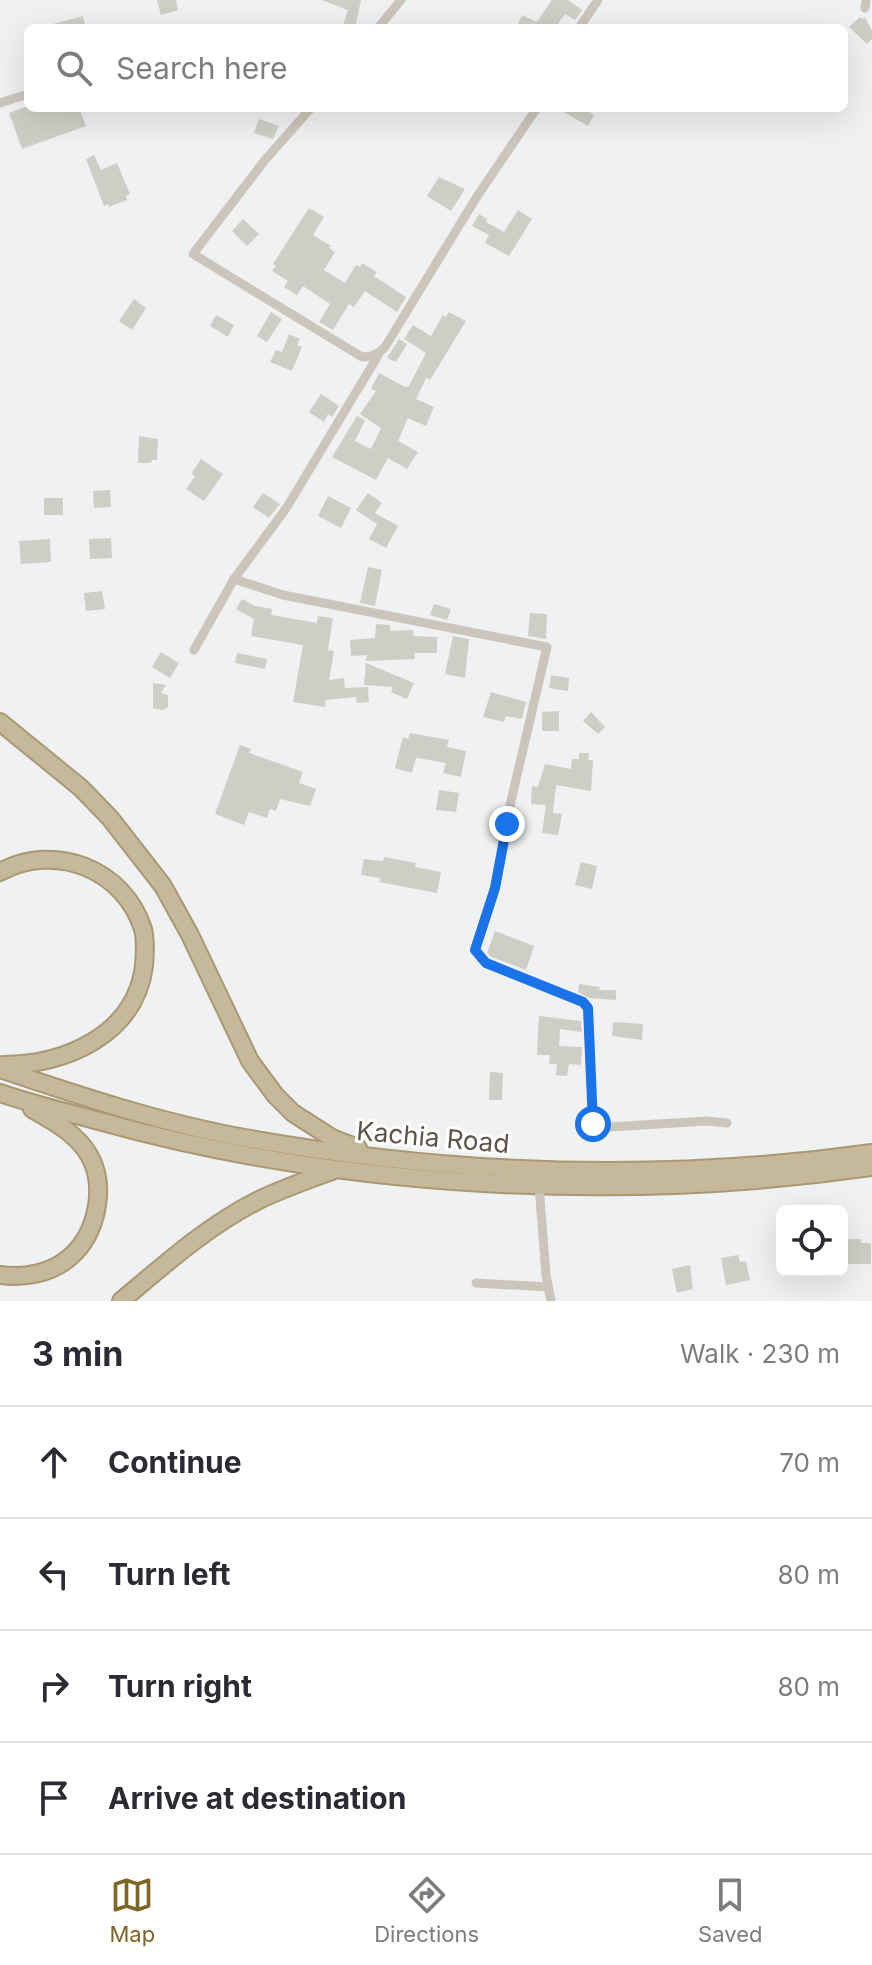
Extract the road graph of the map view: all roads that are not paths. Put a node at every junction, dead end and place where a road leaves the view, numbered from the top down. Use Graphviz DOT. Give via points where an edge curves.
graph roads {
  1 [pos="401,0"];
  2 [pos="598,0"];
  3 [pos="381,24"];
  4 [pos="582,24"];
  5 [pos="24,95"];
  6 [pos="0,103"];
  7 [pos="307,112"];
  8 [pos="534,112"];
  9 [pos="379,354"];
  10 [pos="234,579"];
  11 [pos="194,650"];
  12 [pos="0,722"];
  13 [pos="0,872"];
  14 [pos="0,1067"];
  15 [pos="7,1095"];
  16 [pos="727,1123"];
  17 [pos="872,1153"];
  18 [pos="387,1164"];
  19 [pos="872,1167"];
  20 [pos="336,1169"];
  21 [pos="539,1185"];
  22 [pos="0,1275"];
  23 [pos="476,1283"];
  24 [pos="548,1287"];
  25 [pos="121,1301"];
  26 [pos="551,1301"];
  1 -- 3 [label="street"];
  2 -- 4 [label="street"];
  5 -- 6 [label="street"];
  7 -- 9 [label="street" via="193,254 362,357"];
  8 -- 9 [label="street"];
  9 -- 10 [label="street" via="287,507"];
  10 -- 11 [label="street"];
  10 -- 16 [label="street" via="283,595 547,647 495,888 475,950 486,963 588,1008 593,1124"];
  12 -- 18 [label="highway" via="81,788 163,886 250,1061 275,1095 332,1138"];
  13 -- 14 [label="highway" via="28,861 54,859 95,870 126,897 144,932 145,952 135,997 108,1030 51,1061"];
  14 -- 18 [label="highway, Kachia Road" via="156,1118"];
  15 -- 20 [label="highway, Kachia Road" via="189,1145"];
  15 -- 22 [label="highway" via="77,1140 95,1171 98,1197 84,1240 70,1257 50,1270"];
  17 -- 18 [label="highway, Kachia Road" via="751,1167 604,1173"];
  18 -- 20 [label="highway, Kachia Road"];
  18 -- 21 [label="highway, Kachia Road"];
  19 -- 21 [label="highway, Kachia Road" via="717,1182"];
  20 -- 25 [label="highway" via="257,1201 216,1225"];
  21 -- 24 [label="street"];
  23 -- 24 [label="street"];
  24 -- 26 [label="street"];
}
